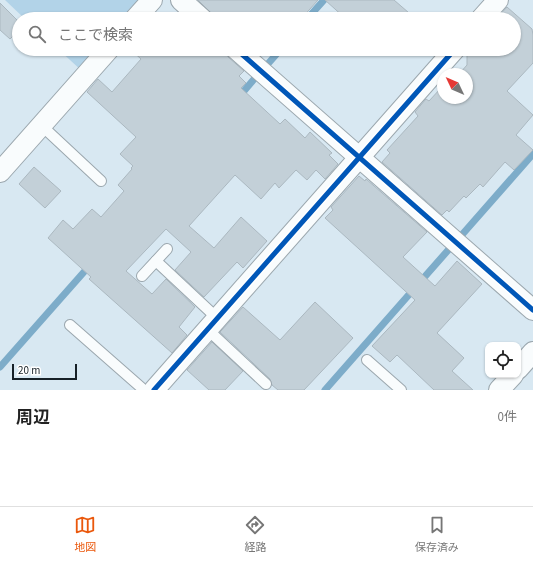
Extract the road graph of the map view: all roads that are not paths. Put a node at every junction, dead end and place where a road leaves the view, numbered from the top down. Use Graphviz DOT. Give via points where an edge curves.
graph roads {
  1 [pos="152,0"];
  2 [pos="181,0"];
  3 [pos="498,0"];
  4 [pos="141,12"];
  5 [pos="194,12"];
  6 [pos="487,12"];
  7 [pos="103,56"];
  8 [pos="244,56"];
  9 [pos="449,56"];
  10 [pos="41,126"];
  11 [pos="359,157"];
  12 [pos="3,162"];
  13 [pos="101,181"];
  14 [pos="167,249"];
  15 [pos="156,261"];
  16 [pos="142,276"];
  17 [pos="533,310"];
  18 [pos="212,324"];
  19 [pos="70,325"];
  20 [pos="533,352"];
  21 [pos="367,360"];
  22 [pos="521,366"];
  23 [pos="509,378"];
  24 [pos="266,384"];
  25 [pos="144,390"];
  26 [pos="154,390"];
  27 [pos="401,390"];
  28 [pos="499,390"];
  1 -- 4 [label="street"];
  2 -- 5 [label="street"];
  3 -- 6 [label="street"];
  7 -- 10 [label="street"];
  8 -- 11 [label="street"];
  9 -- 11 [label="street"];
  10 -- 12 [label="street"];
  10 -- 13 [label="lane"];
  11 -- 17 [label="street"];
  11 -- 18 [label="street"];
  14 -- 15 [label="lane"];
  15 -- 16 [label="lane"];
  15 -- 18 [label="lane"];
  18 -- 24 [label="lane"];
  18 -- 26 [label="street"];
  19 -- 25 [label="lane"];
  20 -- 22 [label="street"];
  21 -- 27 [label="lane"];
  23 -- 28 [label="street"];
}
